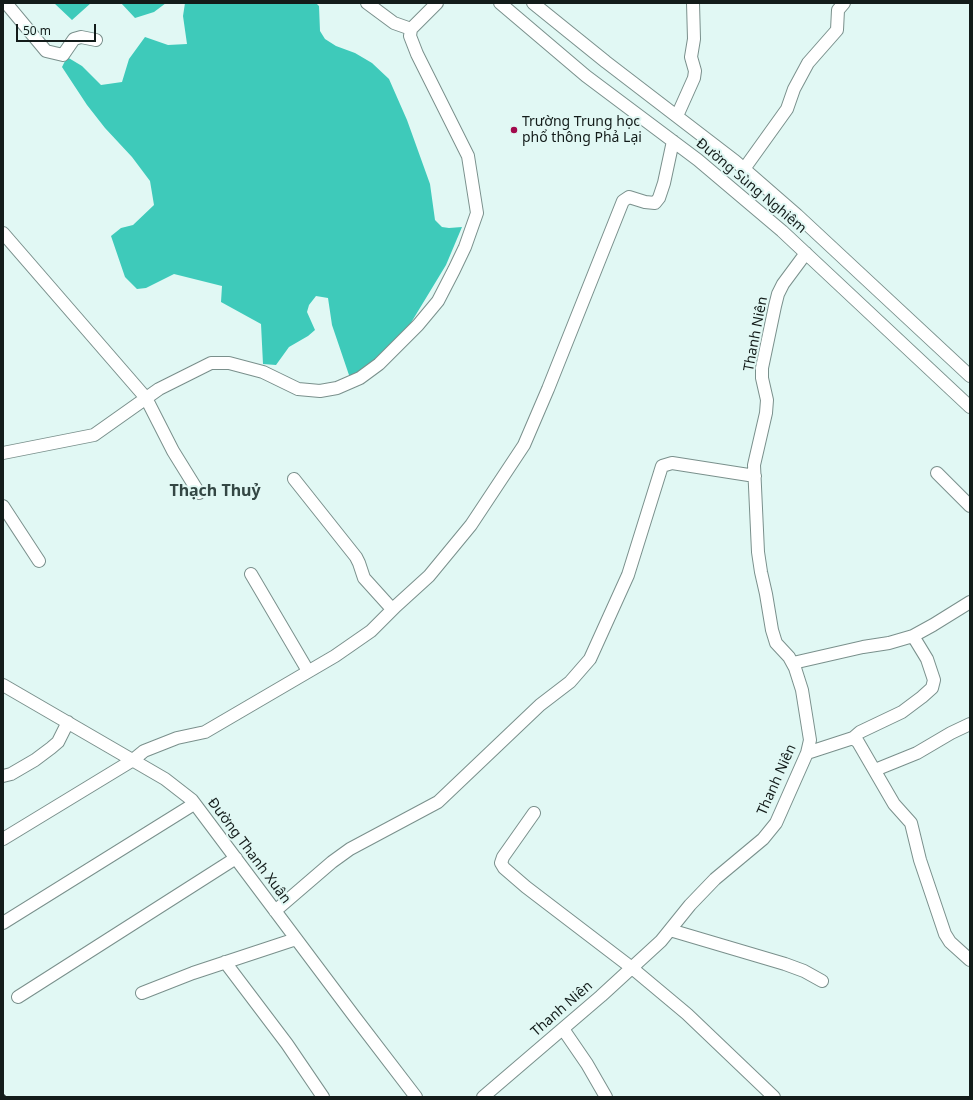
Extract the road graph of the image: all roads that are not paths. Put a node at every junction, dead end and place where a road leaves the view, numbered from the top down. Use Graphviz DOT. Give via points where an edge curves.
graph roads {
  1 [pos="6,3"];
  2 [pos="367,3"];
  3 [pos="437,3"];
  4 [pos="500,3"];
  5 [pos="533,3"];
  6 [pos="693,3"];
  7 [pos="844,3"];
  8 [pos="411,29"];
  9 [pos="96,40"];
  10 [pos="677,116"];
  11 [pos="672,141"];
  12 [pos="744,169"];
  13 [pos="3,233"];
  14 [pos="806,253"];
  15 [pos="970,376"];
  16 [pos="146,398"];
  17 [pos="970,407"];
  18 [pos="3,453"];
  19 [pos="937,473"];
  20 [pos="755,476"];
  21 [pos="294,479"];
  22 [pos="199,493"];
  23 [pos="3,506"];
  24 [pos="970,506"];
  25 [pos="39,561"];
  26 [pos="251,574"];
  27 [pos="970,602"];
  28 [pos="392,610"];
  29 [pos="913,636"];
  30 [pos="793,664"];
  31 [pos="308,671"];
  32 [pos="3,685"];
  33 [pos="68,722"];
  34 [pos="970,724"];
  35 [pos="853,738"];
  36 [pos="807,753"];
  37 [pos="133,760"];
  38 [pos="875,770"];
  39 [pos="3,776"];
  40 [pos="194,804"];
  41 [pos="534,813"];
  42 [pos="3,840"];
  43 [pos="236,858"];
  44 [pos="275,910"];
  45 [pos="3,922"];
  46 [pos="670,930"];
  47 [pos="296,940"];
  48 [pos="970,960"];
  49 [pos="225,962"];
  50 [pos="632,968"];
  51 [pos="822,981"];
  52 [pos="142,993"];
  53 [pos="18,997"];
  54 [pos="563,1029"];
  55 [pos="323,1097"];
  56 [pos="416,1097"];
  57 [pos="483,1097"];
  58 [pos="606,1097"];
  59 [pos="774,1097"];
  1 -- 9 [label="street" via="46,51 63,55 74,39 81,37"];
  2 -- 8 [label="street" via="394,23"];
  3 -- 8 [label="street"];
  4 -- 11 [label="street, Đường Sùng Nghiêm" via="586,76"];
  5 -- 10 [label="street, Đường Sùng Nghiêm"];
  6 -- 10 [label="street" via="694,39 691,57 695,71"];
  7 -- 12 [label="street" via="838,10 838,30 808,63 787,109"];
  8 -- 16 [label="street" via="410,36 417,54 468,156 477,213 465,247 438,301 379,364 360,378 337,388 320,391 298,389 263,372 229,363 211,363"];
  10 -- 12 [label="street, Đường Sùng Nghiêm"];
  11 -- 14 [label="street, Đường Sùng Nghiêm" via="737,192"];
  11 -- 28 [label="street" via="664,183 655,203 629,197 623,201 524,445 471,526 429,576"];
  12 -- 15 [label="street, Đường Sùng Nghiêm"];
  13 -- 16 [label="street"];
  14 -- 17 [label="street, Đường Sùng Nghiêm"];
  14 -- 20 [label="street, Thanh Niên" via="783,284 775,306 762,368 767,400 754,465"];
  16 -- 18 [label="street" via="94,435"];
  16 -- 22 [label="street"];
  19 -- 24 [label="street"];
  20 -- 30 [label="street, Thanh Niên" via="758,552 772,630 776,643"];
  20 -- 44 [label="street" via="672,463 662,466 628,575 590,659 570,682 540,705 438,802 350,849"];
  21 -- 28 [label="street" via="356,557 364,578"];
  23 -- 25 [label="street"];
  26 -- 31 [label="street"];
  27 -- 29 [label="street"];
  28 -- 31 [label="street" via="371,631"];
  29 -- 30 [label="street"];
  29 -- 35 [label="street" via="927,659 934,680 932,688 902,712 860,732"];
  30 -- 36 [label="street, Thanh Niên" via="804,698 810,740"];
  31 -- 37 [label="street" via="205,732 170,740 144,751"];
  32 -- 33 [label="street, Đường Thanh Xuân"];
  33 -- 37 [label="street, Đường Thanh Xuân"];
  33 -- 39 [label="street" via="58,742 51,748 11,774"];
  34 -- 38 [label="street" via="917,753"];
  35 -- 36 [label="street"];
  35 -- 38 [label="street"];
  36 -- 46 [label="street, Thanh Niên" via="776,823 763,839 715,879"];
  37 -- 40 [label="street, Đường Thanh Xuân" via="165,779"];
  37 -- 42 [label="street"];
  38 -- 48 [label="street" via="894,804 911,823 920,860 946,934 950,942"];
  40 -- 43 [label="street, Đường Thanh Xuân"];
  40 -- 45 [label="street"];
  41 -- 50 [label="street" via="503,857 501,863 504,868"];
  43 -- 44 [label="street, Đường Thanh Xuân"];
  43 -- 53 [label="street"];
  44 -- 47 [label="street, Đường Thanh Xuân"];
  46 -- 50 [label="street, Thanh Niên"];
  46 -- 51 [label="street" via="785,964"];
  47 -- 49 [label="street"];
  47 -- 56 [label="street, Đường Thanh Xuân"];
  49 -- 52 [label="street"];
  49 -- 55 [label="street" via="287,1044"];
  50 -- 54 [label="street, Thanh Niên"];
  50 -- 59 [label="street" via="687,1014"];
  54 -- 57 [label="street, Thanh Niên"];
  54 -- 58 [label="street"];
}
